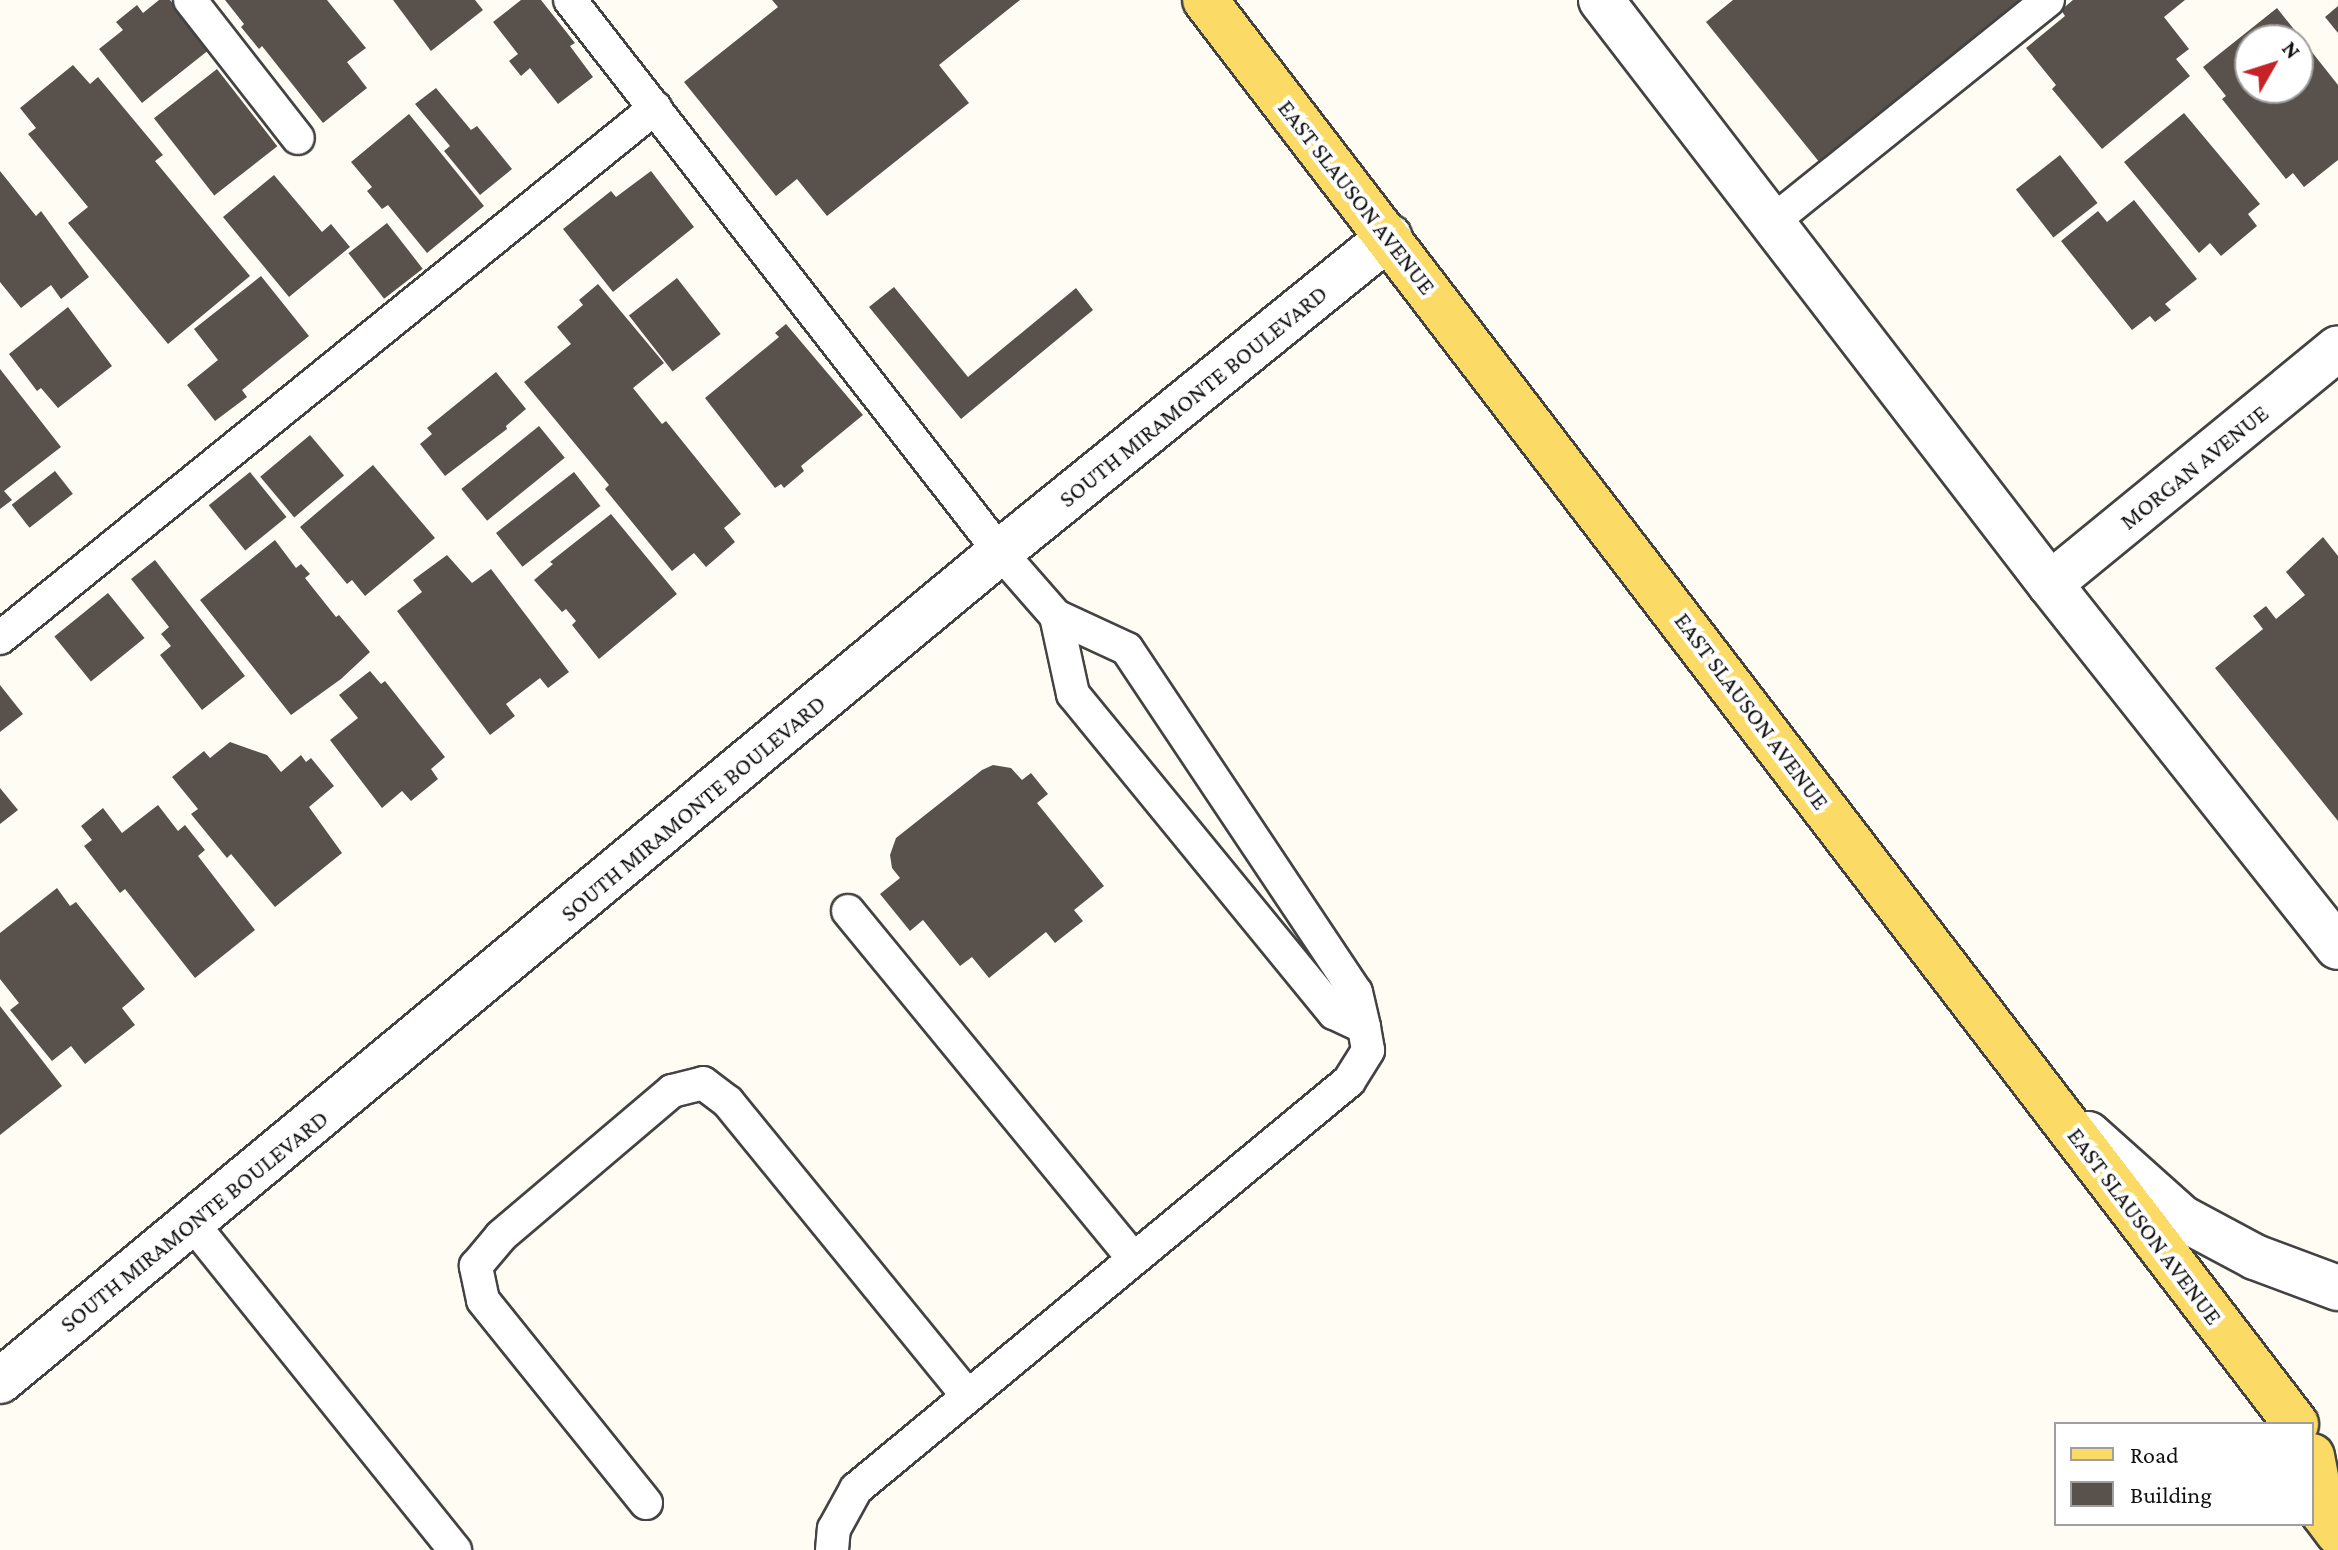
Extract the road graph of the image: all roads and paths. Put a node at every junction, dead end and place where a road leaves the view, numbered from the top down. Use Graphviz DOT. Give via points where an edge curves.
graph roads {
  1 [pos="190,0"];
  2 [pos="570,0"];
  3 [pos="1205,0"];
  4 [pos="1601,0"];
  5 [pos="2048,0"];
  6 [pos="655,108"];
  7 [pos="298,138"];
  8 [pos="1772,222"];
  9 [pos="1389,237"];
  10 [pos="2338,348"];
  11 [pos="1000,552"];
  12 [pos="2050,584"];
  13 [pos="1056,616"];
  14 [pos="0,638"];
  15 [pos="848,911"];
  16 [pos="2338,947"];
  17 [pos="1364,1027"];
  18 [pos="2049,1099"];
  19 [pos="192,1223"];
  20 [pos="1133,1258"];
  21 [pos="2338,1288"];
  22 [pos="0,1381"];
  23 [pos="967,1395"];
  24 [pos="2294,1422"];
  25 [pos="2314,1442"];
  26 [pos="2338,1448"];
  27 [pos="2314,1466"];
  28 [pos="646,1503"];
  29 [pos="2338,1533"];
  30 [pos="455,1550"];
  31 [pos="832,1550"];
  1 -- 7 [label="lane"];
  2 -- 6 [label="lane"];
  3 -- 9 [label="main road, EAST SLAUSON AVENUE"];
  4 -- 8 [label="street"];
  5 -- 8 [label="lane"];
  6 -- 11 [label="lane"];
  6 -- 14 [label="lane"];
  8 -- 12 [label="street"];
  9 -- 11 [label="street, SOUTH MIRAMONTE BOULEVARD"];
  9 -- 18 [label="main road, EAST SLAUSON AVENUE"];
  10 -- 12 [label="street, MORGAN AVENUE"];
  11 -- 13 [label="lane"];
  11 -- 19 [label="street, SOUTH MIRAMONTE BOULEVARD"];
  12 -- 16 [label="street"];
  13 -- 17 [label="lane" via="1073,694 1334,1013"];
  13 -- 17 [label="lane" via="1127,649 1356,992"];
  15 -- 20 [label="lane"];
  17 -- 20 [label="lane" via="1368,1050 1349,1081"];
  18 -- 21 [label="street" via="2182,1218 2255,1257"];
  18 -- 24 [label="main road, EAST SLAUSON AVENUE"];
  19 -- 22 [label="street, SOUTH MIRAMONTE BOULEVARD"];
  19 -- 30 [label="lane"];
  20 -- 23 [label="lane"];
  23 -- 28 [label="lane" via="728,1102 703,1083 672,1091 501,1236 476,1266 483,1300"];
  23 -- 31 [label="lane" via="856,1489 834,1529"];
  25 -- 26 [label="main road"];
  27 -- 29 [label="main road" via="2323,1513"];
}
